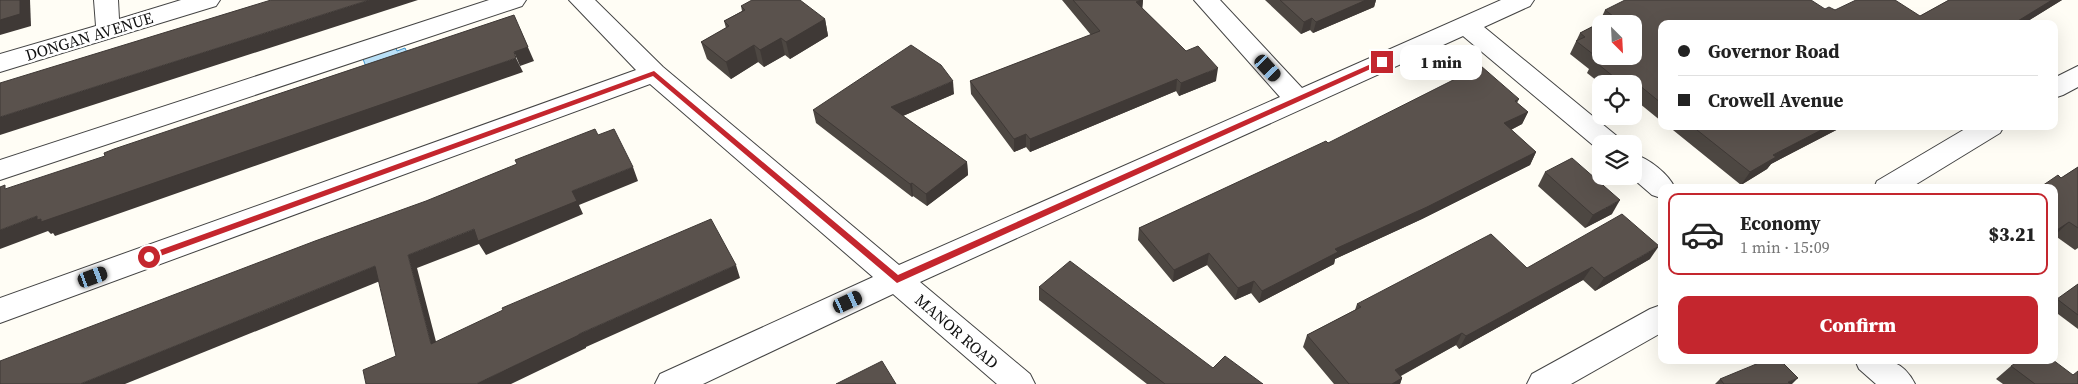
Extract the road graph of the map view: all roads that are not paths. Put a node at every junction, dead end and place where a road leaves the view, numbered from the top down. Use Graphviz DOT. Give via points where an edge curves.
graph roads {
  1 [pos="106,0"];
  2 [pos="208,0"];
  3 [pos="514,0"];
  4 [pos="582,0"];
  5 [pos="1206,0"];
  6 [pos="1522,0"];
  7 [pos="1466,25"];
  8 [pos="108,30"];
  9 [pos="0,63"];
  10 [pos="654,73"];
  11 [pos="2078,74"];
  12 [pos="2058,86"];
  13 [pos="1298,100"];
  14 [pos="1984,130"];
  15 [pos="1598,135"];
  16 [pos="0,170"];
  17 [pos="1642,171"];
  18 [pos="1895,184"];
  19 [pos="1658,185"];
  20 [pos="897,279"];
  21 [pos="0,311"];
  22 [pos="1658,320"];
  23 [pos="1875,364"];
  24 [pos="671,384"];
  25 [pos="1018,384"];
  26 [pos="1543,384"];
  27 [pos="1899,384"];
  1 -- 8 [label="street"];
  2 -- 8 [label="street, DONGAN AVENUE"];
  3 -- 16 [label="street"];
  4 -- 10 [label="street, MANOR ROAD"];
  5 -- 13 [label="street"];
  6 -- 7 [label="street"];
  7 -- 13 [label="street"];
  7 -- 15 [label="street"];
  8 -- 9 [label="street, DONGAN AVENUE"];
  10 -- 20 [label="street, MANOR ROAD"];
  10 -- 21 [label="street"];
  11 -- 12 [label="street"];
  13 -- 20 [label="street"];
  14 -- 18 [label="street"];
  17 -- 19 [label="street"];
  20 -- 24 [label="street"];
  20 -- 25 [label="street, MANOR ROAD"];
  22 -- 26 [label="street"];
  23 -- 27 [label="street"];
}
